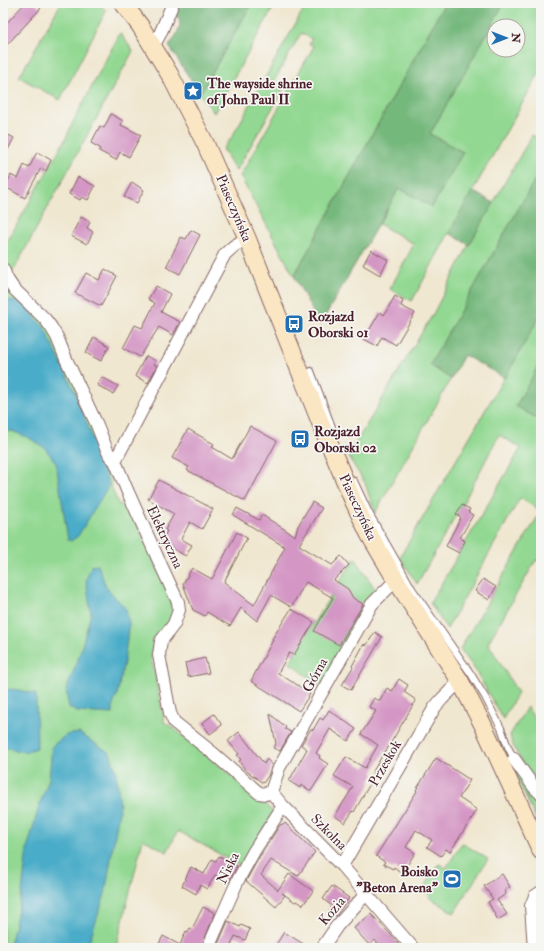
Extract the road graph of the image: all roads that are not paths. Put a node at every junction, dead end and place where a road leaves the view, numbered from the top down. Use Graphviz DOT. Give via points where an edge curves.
graph roads {
  1 [pos="123,3"];
  2 [pos="173,3"];
  3 [pos="153,47"];
  4 [pos="248,238"];
  5 [pos="3,269"];
  6 [pos="311,371"];
  7 [pos="337,443"];
  8 [pos="115,461"];
  9 [pos="352,478"];
  10 [pos="396,580"];
  11 [pos="460,681"];
  12 [pos="514,759"];
  13 [pos="270,792"];
  14 [pos="541,794"];
  15 [pos="283,806"];
  16 [pos="541,851"];
  17 [pos="342,866"];
  18 [pos="541,892"];
  19 [pos="366,894"];
  20 [pos="208,948"];
  21 [pos="322,948"];
  22 [pos="413,948"];
  23 [pos="534,948"];
  1 -- 3 [label="main road, Piaseczyńska"];
  2 -- 3 [label="street"];
  3 -- 4 [label="main road, Piaseczyńska" via="205,143"];
  4 -- 8 [label="street" via="225,254"];
  4 -- 10 [label="main road, Piaseczyńska" via="350,493 369,534"];
  5 -- 8 [label="street, Elektryczna" via="13,288 51,327 57,337 108,452"];
  6 -- 7 [label="lane"];
  8 -- 13 [label="street, Elektryczna" via="178,602 179,610 174,624 161,641 159,655 174,722 259,793"];
  9 -- 12 [label="lane" via="413,590 482,692"];
  10 -- 11 [label="main road, Piaseczyńska"];
  10 -- 13 [label="street, Górna" via="372,604 279,768"];
  11 -- 16 [label="main road, Piaseczyńska"];
  11 -- 17 [label="street, Przeskok" via="435,707"];
  12 -- 14 [label="street"];
  13 -- 15 [label="street, Szkolna"];
  15 -- 17 [label="street, Szkolna"];
  15 -- 20 [label="street, Niska" via="238,880"];
  17 -- 19 [label="street, Szkolna"];
  18 -- 23 [label="street" via="535,896 531,906"];
  19 -- 21 [label="street, Kozia" via="337,926"];
  19 -- 22 [label="street, Szkolna"];
}
